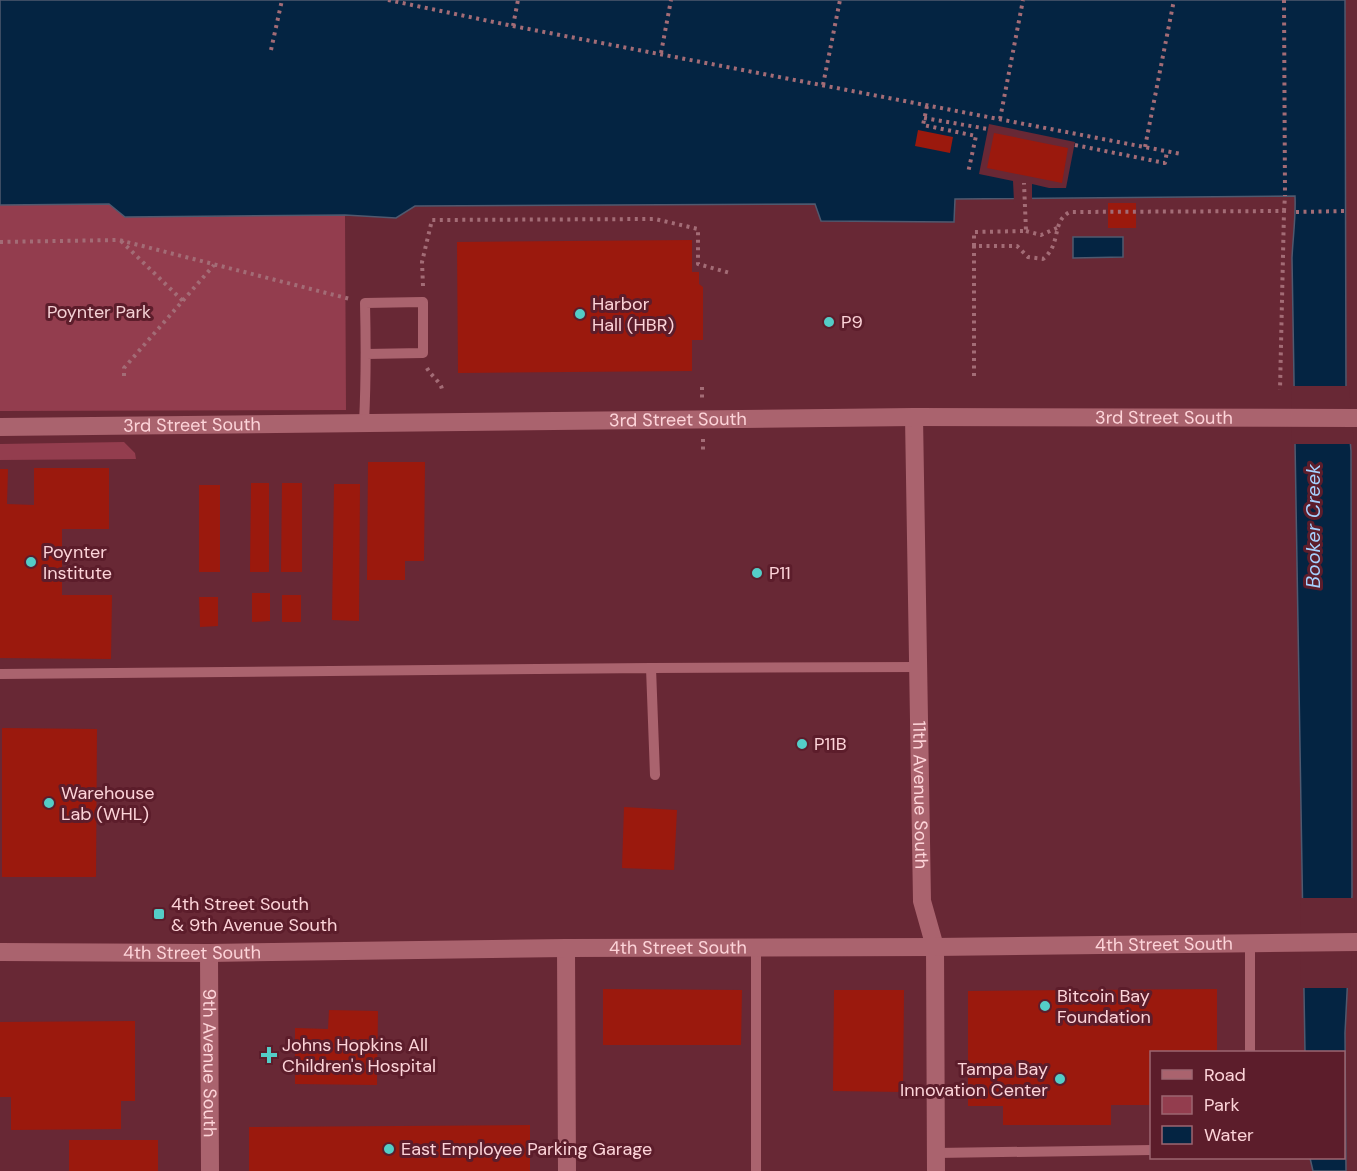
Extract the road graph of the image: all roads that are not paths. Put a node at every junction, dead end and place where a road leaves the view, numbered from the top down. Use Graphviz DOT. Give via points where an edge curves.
graph roads {
  1 [pos="366,354"];
  2 [pos="914,417"];
  3 [pos="1357,418"];
  4 [pos="364,423"];
  5 [pos="0,427"];
  6 [pos="918,667"];
  7 [pos="651,668"];
  8 [pos="0,674"];
  9 [pos="655,775"];
  10 [pos="1357,942"];
  11 [pos="1250,943"];
  12 [pos="756,947"];
  13 [pos="935,947"];
  14 [pos="566,948"];
  15 [pos="0,951"];
  16 [pos="209,953"];
  17 [pos="1250,1051"];
  18 [pos="1150,1150"];
  19 [pos="936,1162"];
  20 [pos="210,1171"];
  21 [pos="567,1171"];
  22 [pos="756,1171"];
  1 -- 1 [label="lane" via="365,303 423,302 423,353"];
  1 -- 4 [label="lane"];
  2 -- 3 [label="street, 3rd Street South"];
  2 -- 4 [label="street, 3rd Street South"];
  2 -- 6 [label="street, 11th Avenue South"];
  4 -- 5 [label="street, 3rd Street South"];
  6 -- 7 [label="lane"];
  6 -- 13 [label="street, 11th Avenue South" via="922,901"];
  7 -- 8 [label="lane"];
  7 -- 9 [label="lane"];
  10 -- 11 [label="street, 4th Street South"];
  11 -- 13 [label="street, 4th Street South"];
  11 -- 17 [label="lane"];
  12 -- 13 [label="street, 4th Street South"];
  12 -- 14 [label="street, 4th Street South"];
  12 -- 22 [label="lane"];
  13 -- 19 [label="street, 11th Avenue South"];
  14 -- 16 [label="street, 4th Street South"];
  14 -- 21 [label="street"];
  15 -- 16 [label="street, 4th Street South"];
  16 -- 20 [label="street, 9th Avenue South"];
  18 -- 19 [label="lane"];
}
